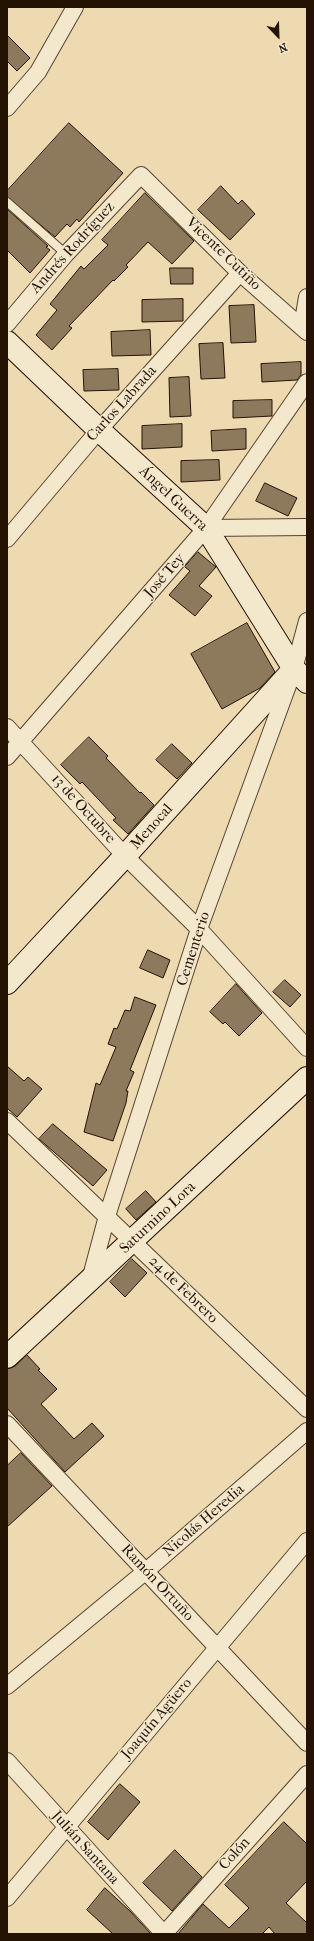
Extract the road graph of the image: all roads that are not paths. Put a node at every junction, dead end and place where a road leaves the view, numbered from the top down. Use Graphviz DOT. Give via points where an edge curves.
graph roads {
  1 [pos="75,7"];
  2 [pos="7,108"];
  3 [pos="141,174"];
  4 [pos="7,202"];
  5 [pos="66,254"];
  6 [pos="240,272"];
  7 [pos="307,297"];
  8 [pos="7,324"];
  9 [pos="304,329"];
  10 [pos="7,342"];
  11 [pos="307,382"];
  12 [pos="99,430"];
  13 [pos="307,527"];
  14 [pos="206,528"];
  15 [pos="7,539"];
  16 [pos="307,621"];
  17 [pos="301,675"];
  18 [pos="7,727"];
  19 [pos="21,741"];
  20 [pos="7,757"];
  21 [pos="125,856"];
  22 [pos="199,929"];
  23 [pos="7,983"];
  24 [pos="307,1048"];
  25 [pos="307,1078"];
  26 [pos="7,1121"];
  27 [pos="107,1216"];
  28 [pos="133,1241"];
  29 [pos="90,1280"];
  30 [pos="7,1357"];
  31 [pos="307,1409"];
  32 [pos="7,1424"];
  33 [pos="307,1431"];
  34 [pos="307,1540"];
  35 [pos="146,1571"];
  36 [pos="217,1647"];
  37 [pos="7,1686"];
  38 [pos="307,1742"];
  39 [pos="7,1761"];
  40 [pos="307,1774"];
  41 [pos="66,1826"];
  42 [pos="7,1898"];
  43 [pos="164,1934"];
  1 -- 2 [label="street" via="38,72"];
  3 -- 5 [label="street, Andrés Rodríguez"];
  3 -- 6 [label="street, Vicente Cutiño"];
  4 -- 5 [label="lane"];
  5 -- 8 [label="street, Andrés Rodríguez"];
  6 -- 9 [label="street, Vicente Cutiño"];
  6 -- 12 [label="street, Carlos Labrada"];
  7 -- 9 [label="street"];
  10 -- 12 [label="street, Ángel Guerra"];
  11 -- 14 [label="street, José Tey"];
  12 -- 14 [label="street, Ángel Guerra"];
  12 -- 15 [label="street, Carlos Labrada"];
  13 -- 14 [label="street"];
  14 -- 17 [label="street, Ángel Guerra"];
  14 -- 19 [label="street, José Tey"];
  16 -- 17 [label="street, Cementerio"];
  17 -- 21 [label="street, Menocal"];
  17 -- 22 [label="street, Cementerio"];
  18 -- 19 [label="street, 13 de Octubre"];
  19 -- 20 [label="street, José Tey"];
  19 -- 21 [label="street, 13 de Octubre"];
  21 -- 22 [label="street, 13 de Octubre"];
  21 -- 23 [label="street, Menocal"];
  22 -- 24 [label="street, 13 de Octubre"];
  22 -- 27 [label="street, Cementerio"];
  25 -- 28 [label="street, Saturnino Lora"];
  26 -- 27 [label="street, 24 de Febrero"];
  27 -- 28 [label="street, 24 de Febrero"];
  27 -- 29 [label="street, Cementerio"];
  28 -- 29 [label="street, Saturnino Lora"];
  28 -- 31 [label="street, 24 de Febrero"];
  29 -- 30 [label="street, Saturnino Lora"];
  32 -- 35 [label="street, Ramón Ortuño"];
  33 -- 35 [label="street, Nicolás Heredia"];
  34 -- 36 [label="street, Joaquín Agüero"];
  35 -- 36 [label="street, Ramón Ortuño"];
  35 -- 37 [label="street, Nicolás Heredia"];
  36 -- 38 [label="street, Ramón Ortuño"];
  36 -- 41 [label="street, Joaquín Agüero"];
  39 -- 41 [label="street, Julián Santana"];
  40 -- 43 [label="street, Colón"];
  41 -- 42 [label="street, Joaquín Agüero"];
  41 -- 43 [label="street, Julián Santana"];
}
